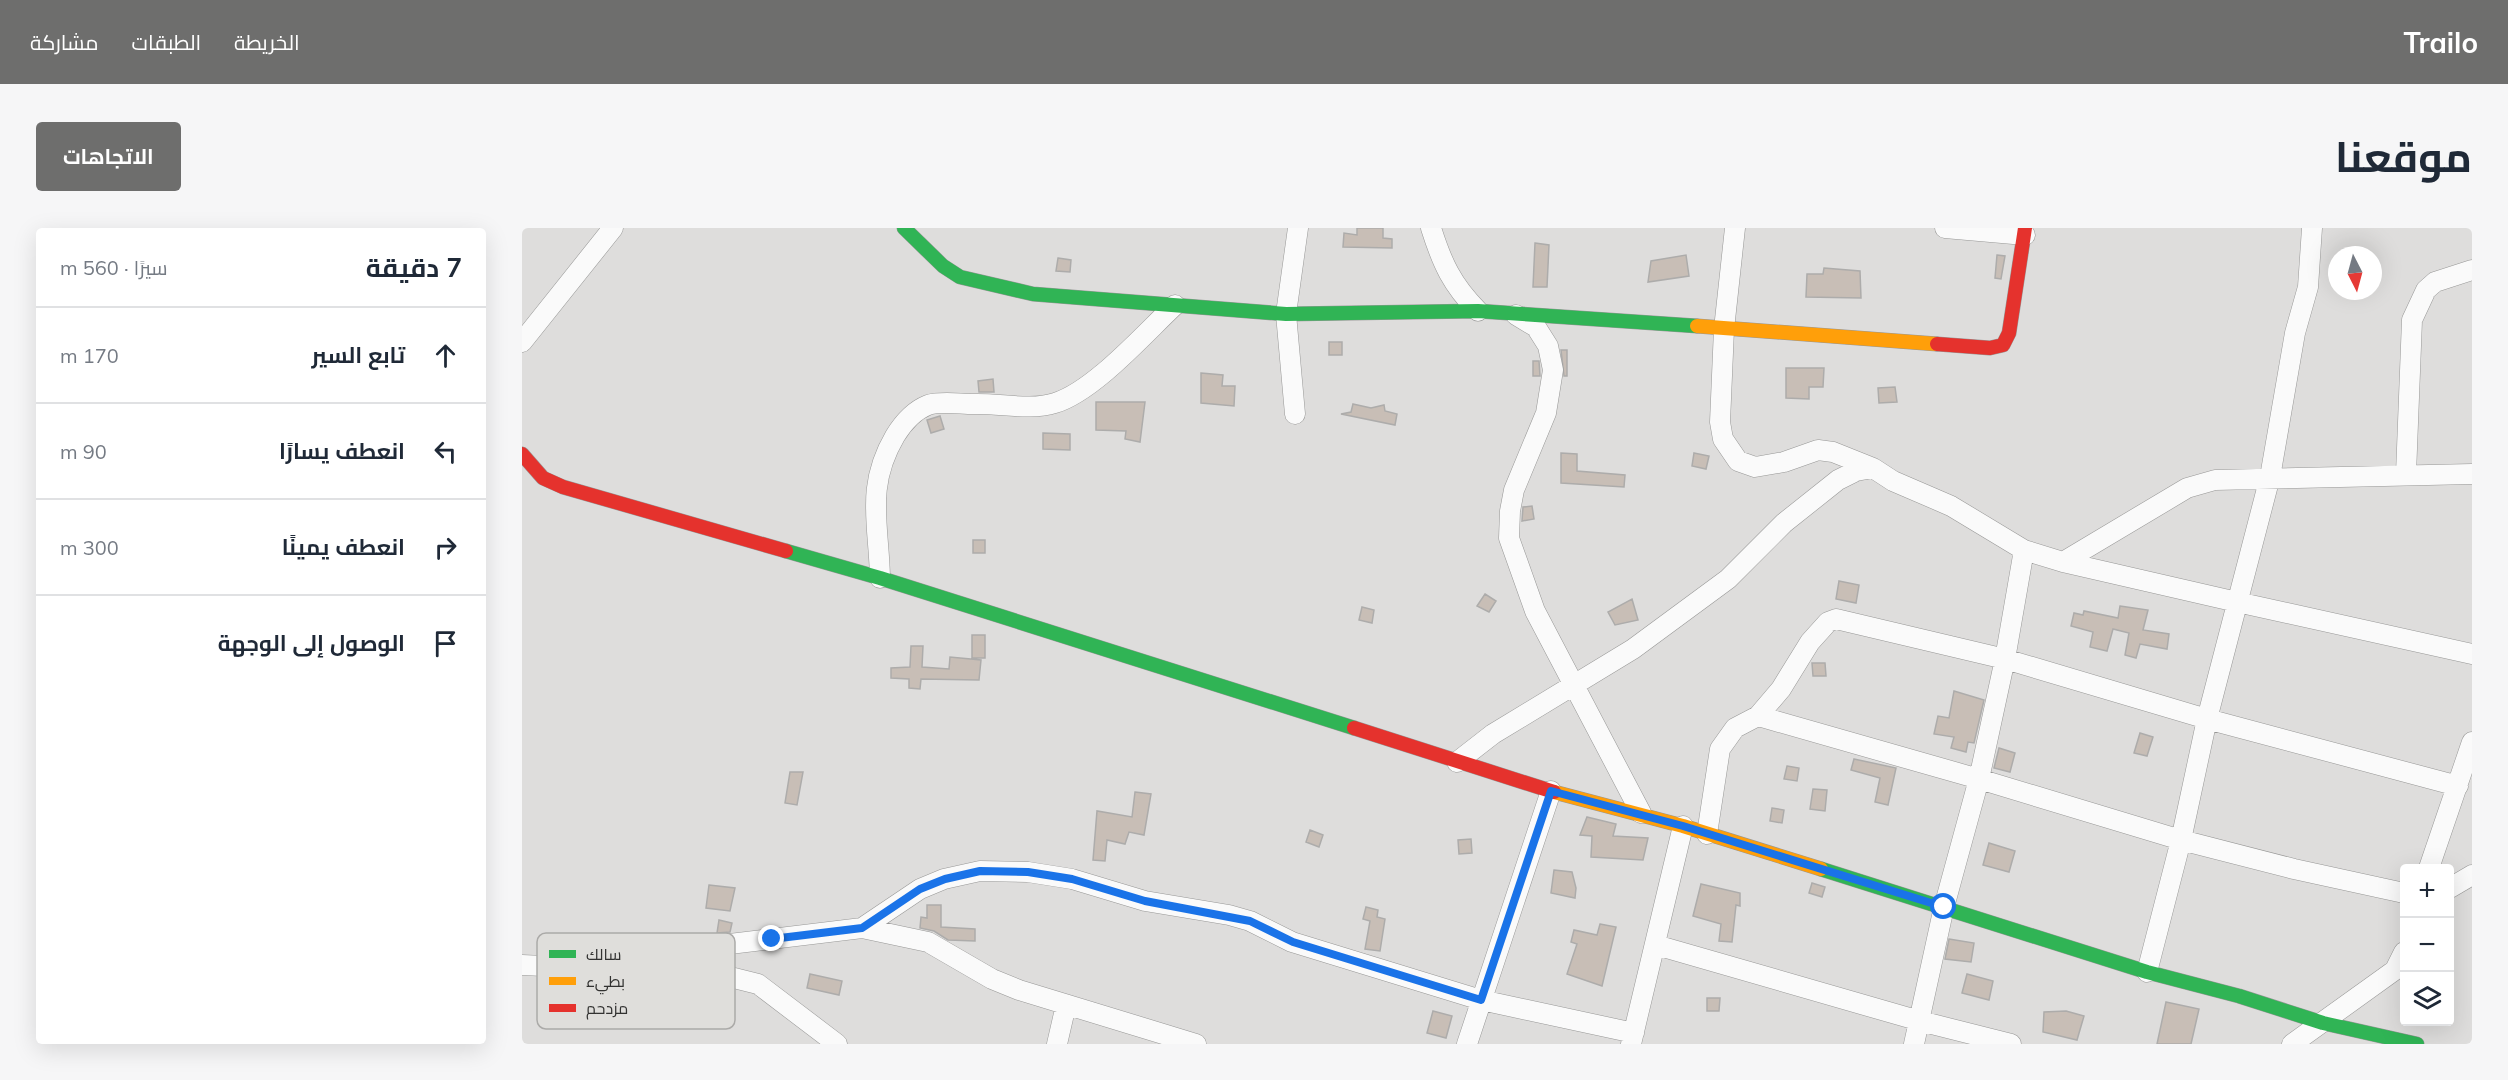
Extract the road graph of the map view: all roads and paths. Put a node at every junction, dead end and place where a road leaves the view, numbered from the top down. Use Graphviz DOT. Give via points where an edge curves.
graph roads {
  1 [pos="613,228"];
  2 [pos="904,228"];
  3 [pos="1298,228"];
  4 [pos="1431,228"];
  5 [pos="1735,228"];
  6 [pos="1946,228"];
  7 [pos="2312,228"];
  8 [pos="2025,232"];
  9 [pos="2472,270"];
  10 [pos="1175,305"];
  11 [pos="1478,311"];
  12 [pos="1286,314"];
  13 [pos="1514,314"];
  14 [pos="1724,329"];
  15 [pos="522,342"];
  16 [pos="1295,414"];
  17 [pos="522,454"];
  18 [pos="1873,468"];
  19 [pos="2406,474"];
  20 [pos="2472,474"];
  21 [pos="2270,477"];
  22 [pos="2024,550"];
  23 [pos="2063,561"];
  24 [pos="880,579"];
  25 [pos="2237,602"];
  26 [pos="2472,654"];
  27 [pos="2005,659"];
  28 [pos="1573,685"];
  29 [pos="1758,716"];
  30 [pos="2207,719"];
  31 [pos="2472,742"];
  32 [pos="1457,762"];
  33 [pos="1979,779"];
  34 [pos="2458,786"];
  35 [pos="1551,791"];
  36 [pos="1641,813"];
  37 [pos="1683,826"];
  38 [pos="1707,834"];
  39 [pos="2181,840"];
  40 [pos="2430,864"];
  41 [pos="2472,874"];
  42 [pos="2454,885"];
  43 [pos="2400,892"];
  44 [pos="1944,907"];
  45 [pos="862,928"];
  46 [pos="735,943"];
  47 [pos="1656,945"];
  48 [pos="2400,960"];
  49 [pos="522,965"];
  50 [pos="537,966"];
  51 [pos="2147,972"];
  52 [pos="735,978"];
  53 [pos="1481,1000"];
  54 [pos="1066,1005"];
  55 [pos="1920,1021"];
  56 [pos="2323,1023"];
  57 [pos="1633,1039"];
  58 [pos="837,1044"];
  59 [pos="1057,1044"];
  60 [pos="1196,1044"];
  61 [pos="1467,1044"];
  62 [pos="1914,1044"];
  63 [pos="2011,1044"];
  64 [pos="2292,1044"];
  65 [pos="2417,1044"];
  1 -- 15 [label="street"];
  2 -- 10 [label="street" via="960,277 1033,294"];
  3 -- 12 [label="street"];
  4 -- 11 [label="street" via="1441,260"];
  5 -- 14 [label="street"];
  6 -- 8 [label="street"];
  7 -- 21 [label="street" via="2308,287 2295,333"];
  8 -- 14 [label="street" via="2013,313 2003,345 1990,348"];
  9 -- 19 [label="street" via="2435,282 2426,290 2412,320"];
  10 -- 12 [label="street"];
  10 -- 24 [label="street" via="1072,397 1039,407 929,405 903,423 877,476"];
  11 -- 12 [label="street"];
  11 -- 13 [label="street"];
  12 -- 16 [label="street"];
  13 -- 14 [label="street"];
  13 -- 28 [label="street" via="1536,327 1548,346 1553,370 1546,413 1514,490 1509,538 1535,611"];
  14 -- 18 [label="street" via="1720,422 1723,439 1738,461 1755,467 1818,450"];
  17 -- 24 [label="street" via="543,478 563,487"];
  18 -- 22 [label="street" via="1951,506"];
  18 -- 28 [label="street" via="1838,480 1784,523 1728,579 1633,650"];
  19 -- 20 [label="street"];
  19 -- 21 [label="street"];
  21 -- 23 [label="street" via="2199,483"];
  21 -- 25 [label="street"];
  22 -- 23 [label="street"];
  22 -- 27 [label="street"];
  23 -- 25 [label="street"];
  24 -- 32 [label="street"];
  25 -- 26 [label="street"];
  25 -- 30 [label="street"];
  27 -- 29 [label="street" via="1836,619 1828,622 1810,642 1781,689"];
  27 -- 30 [label="street"];
  27 -- 33 [label="street"];
  28 -- 32 [label="street" via="1493,734"];
  28 -- 36 [label="street"];
  29 -- 33 [label="street"];
  29 -- 38 [label="street" via="1735,728 1720,749"];
  30 -- 34 [label="street"];
  30 -- 39 [label="street"];
  31 -- 34 [label="street"];
  32 -- 35 [label="street"];
  33 -- 39 [label="street"];
  33 -- 44 [label="street"];
  34 -- 40 [label="street"];
  35 -- 36 [label="street"];
  35 -- 53 [label="street"];
  36 -- 37 [label="street"];
  37 -- 38 [label="street"];
  37 -- 47 [label="street"];
  38 -- 44 [label="street"];
  39 -- 43 [label="street"];
  39 -- 51 [label="street"];
  41 -- 42 [label="street"];
  44 -- 51 [label="street"];
  44 -- 55 [label="street"];
  45 -- 46 [label="street"];
  45 -- 53 [label="street" via="920,889 945,879 980,871 1028,872 1072,879 1145,901 1250,921 1293,942"];
  45 -- 54 [label="street" via="928,942 992,979"];
  47 -- 55 [label="street"];
  47 -- 57 [label="street"];
  48 -- 56 [label="street" via="2395,970"];
  49 -- 50 [label="street"];
  51 -- 56 [label="street"];
  52 -- 58 [label="street" via="758,984"];
  53 -- 57 [label="street"];
  53 -- 61 [label="street"];
  54 -- 59 [label="street"];
  54 -- 60 [label="street"];
  55 -- 62 [label="street"];
  55 -- 63 [label="street"];
  56 -- 64 [label="street"];
  56 -- 65 [label="street"];
}
